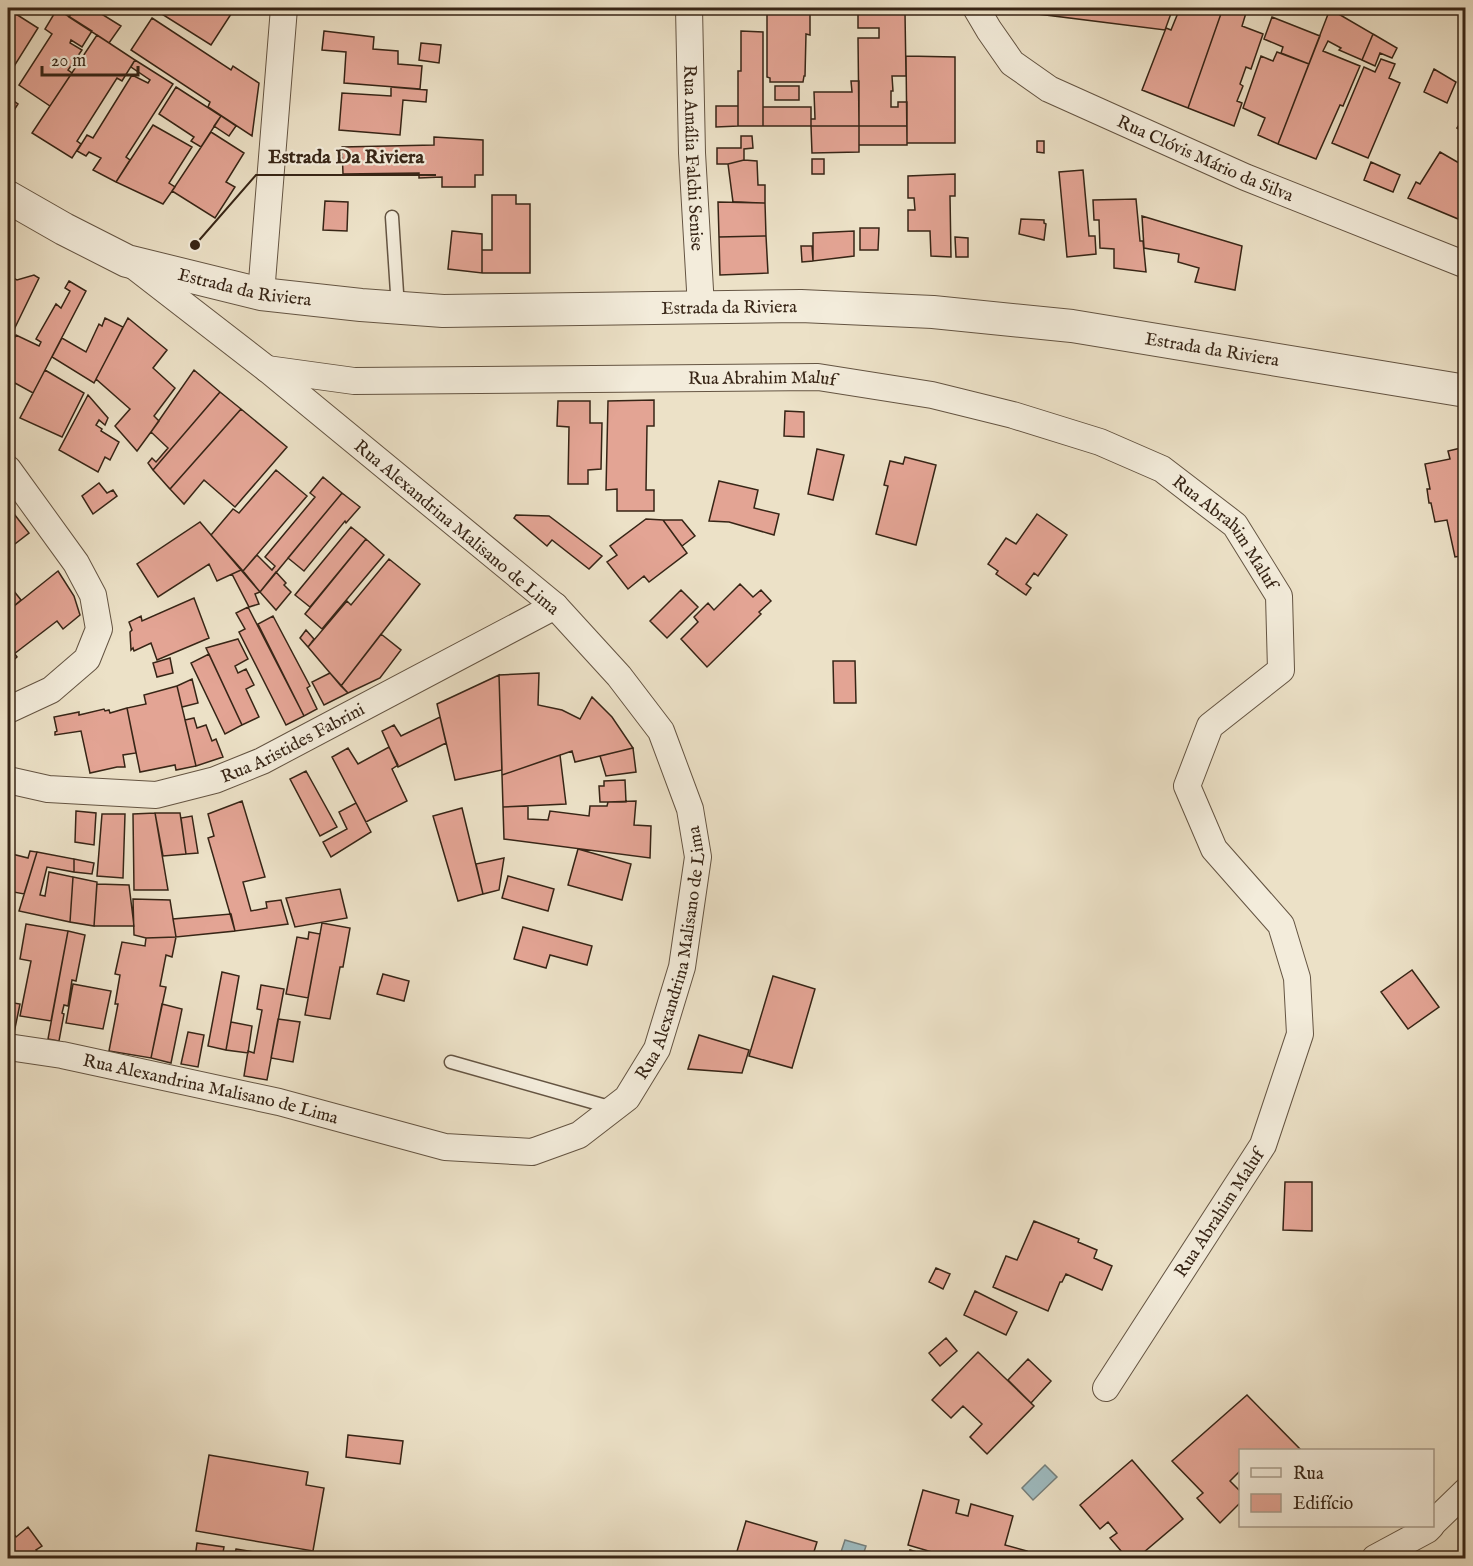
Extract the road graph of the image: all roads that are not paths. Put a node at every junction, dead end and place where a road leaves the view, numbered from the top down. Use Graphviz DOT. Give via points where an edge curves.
graph roads {
  1 [pos="284,8"];
  2 [pos="689,8"];
  3 [pos="976,8"];
  4 [pos="8,197"];
  5 [pos="392,217"];
  6 [pos="128,261"];
  7 [pos="1466,265"];
  8 [pos="261,294"];
  9 [pos="701,307"];
  10 [pos="398,308"];
  11 [pos="267,369"];
  12 [pos="1466,391"];
  13 [pos="8,469"];
  14 [pos="555,606"];
  15 [pos="8,710"];
  16 [pos="8,780"];
  17 [pos="8,1047"];
  18 [pos="451,1062"];
  19 [pos="613,1108"];
  20 [pos="1106,1388"];
  21 [pos="1466,1491"];
  22 [pos="1434,1523"];
  23 [pos="1430,1527"];
  24 [pos="1375,1558"];
  1 -- 8 [label="street"];
  2 -- 9 [label="street, Rua Amália Falchi Senise"];
  3 -- 7 [label="street, Rua Clóvis Mário da Silva" via="1012,63 1050,89 1245,177"];
  4 -- 6 [label="street, Estrada da Riviera"];
  5 -- 10 [label="lane"];
  6 -- 8 [label="street, Estrada da Riviera"];
  6 -- 11 [label="street, Rua Alexandrina Malisano de Lima"];
  8 -- 10 [label="street, Estrada da Riviera"];
  9 -- 10 [label="street, Estrada da Riviera" via="443,311"];
  9 -- 12 [label="street, Estrada da Riviera" via="801,306 933,312 1072,326"];
  11 -- 14 [label="street, Rua Alexandrina Malisano de Lima"];
  11 -- 20 [label="street, Rua Abrahim Maluf" via="354,381 818,377 932,395 1100,442 1162,469 1235,525 1279,596 1281,670 1210,726 1187,786 1214,849 1281,925 1298,978 1300,1034 1263,1145"];
  13 -- 15 [label="street" via="76,562 93,595 99,629 87,659 51,690"];
  14 -- 16 [label="street, Rua Aristides Fabrini" via="262,761 215,780 156,795 48,789"];
  14 -- 19 [label="street, Rua Alexandrina Malisano de Lima" via="619,676 662,731 690,809 698,857 682,967 657,1049 627,1098"];
  17 -- 19 [label="street, Rua Alexandrina Malisano de Lima" via="279,1102 445,1147 532,1152 579,1135"];
  18 -- 19 [label="lane"];
  21 -- 22 [label="street"];
  23 -- 24 [label="street"];
}
